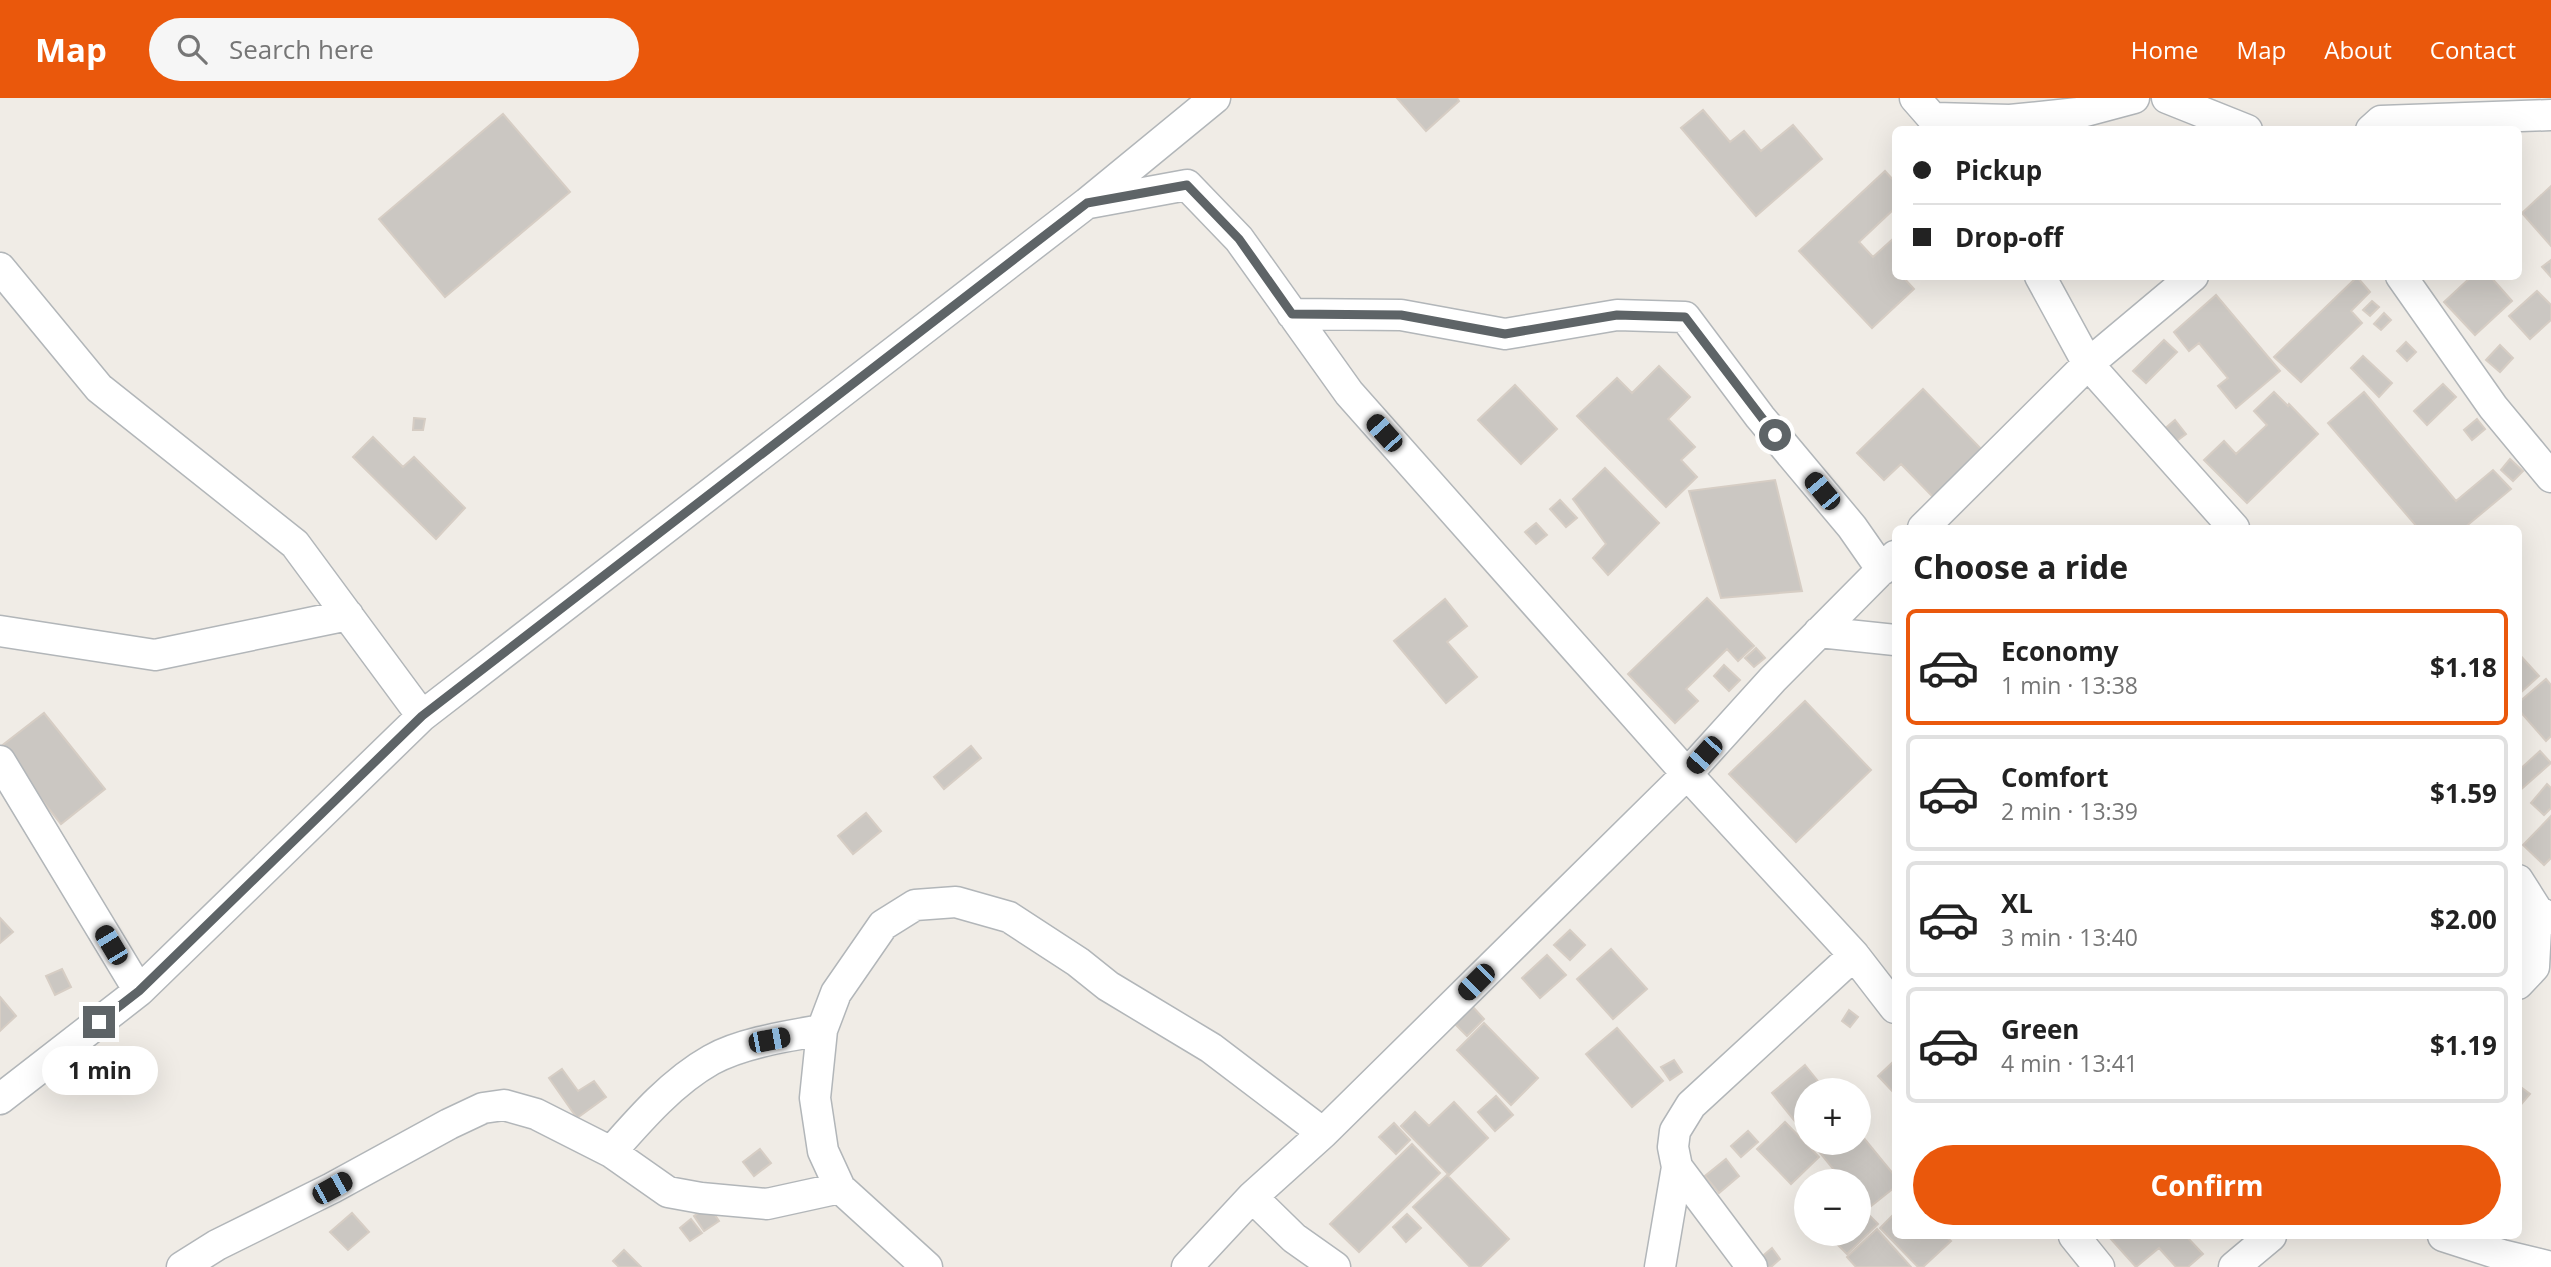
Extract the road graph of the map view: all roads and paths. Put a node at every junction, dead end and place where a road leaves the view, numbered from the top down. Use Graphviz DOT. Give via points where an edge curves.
graph roads {
  1 [pos="1214,98"];
  2 [pos="2134,98"];
  3 [pos="2167,98"];
  4 [pos="1931,115"];
  5 [pos="2551,115"];
  6 [pos="2383,116"];
  7 [pos="2238,126"];
  8 [pos="1087,203"];
  9 [pos="0,268"];
  10 [pos="2042,280"];
  11 [pos="2188,280"];
  12 [pos="2404,280"];
  13 [pos="1292,314"];
  14 [pos="2088,364"];
  15 [pos="2551,477"];
  16 [pos="1926,525"];
  17 [pos="2231,525"];
  18 [pos="1889,563"];
  19 [pos="348,615"];
  20 [pos="0,631"];
  21 [pos="1819,632"];
  22 [pos="1892,640"];
  23 [pos="422,716"];
  24 [pos="0,761"];
  25 [pos="1687,774"];
  26 [pos="2522,885"];
  27 [pos="2544,915"];
  28 [pos="1854,955"];
  29 [pos="2522,980"];
  30 [pos="139,991"];
  31 [pos="1892,1003"];
  32 [pos="822,1030"];
  33 [pos="0,1099"];
  34 [pos="1323,1133"];
  35 [pos="611,1152"];
  36 [pos="1677,1167"];
  37 [pos="840,1188"];
  38 [pos="1252,1197"];
  39 [pos="2076,1239"];
  40 [pos="2267,1239"];
  41 [pos="2452,1239"];
  42 [pos="182,1267"];
  43 [pos="927,1267"];
  44 [pos="1186,1267"];
  45 [pos="1335,1267"];
  46 [pos="1660,1267"];
  47 [pos="1752,1267"];
  48 [pos="2099,1267"];
  49 [pos="2234,1267"];
  50 [pos="2551,1267"];
  1 -- 8 [label="street"];
  2 -- 4 [label="street" via="2078,113 2010,120"];
  3 -- 7 [label="street"];
  5 -- 6 [label="street"];
  8 -- 13 [label="street" via="1187,185 1239,239"];
  8 -- 23 [label="street"];
  9 -- 19 [label="street" via="99,388 295,544"];
  10 -- 14 [label="street"];
  11 -- 14 [label="street"];
  12 -- 15 [label="street" via="2493,407"];
  13 -- 18 [label="street" via="1401,315 1505,334 1617,315 1685,317 1760,417 1852,527"];
  13 -- 25 [label="street" via="1349,393"];
  14 -- 16 [label="street"];
  14 -- 17 [label="street"];
  18 -- 21 [label="street"];
  19 -- 20 [label="street" via="155,654"];
  19 -- 23 [label="street"];
  21 -- 22 [label="street"];
  21 -- 25 [label="street"];
  23 -- 30 [label="street"];
  24 -- 30 [label="street"];
  25 -- 28 [label="street"];
  25 -- 34 [label="street"];
  26 -- 27 [label="street"];
  27 -- 29 [label="street" via="2534,967"];
  28 -- 31 [label="street"];
  28 -- 36 [label="street" via="1691,1105 1675,1131"];
  30 -- 33 [label="street"];
  32 -- 34 [label="street" via="836,993 883,925 915,905 956,902 1009,917 1108,986 1211,1048"];
  32 -- 35 [label="street" via="769,1040 713,1059 688,1075"];
  32 -- 37 [label="street" via="815,1098 823,1151"];
  34 -- 38 [label="street"];
  35 -- 37 [label="street" via="668,1192 701,1198 768,1203"];
  35 -- 42 [label="street" via="536,1114 504,1105 483,1108"];
  36 -- 46 [label="street"];
  36 -- 47 [label="street"];
  37 -- 43 [label="street"];
  38 -- 44 [label="street"];
  38 -- 45 [label="street" via="1294,1238"];
  39 -- 48 [label="street"];
  40 -- 49 [label="street"];
  41 -- 50 [label="street"];
}
